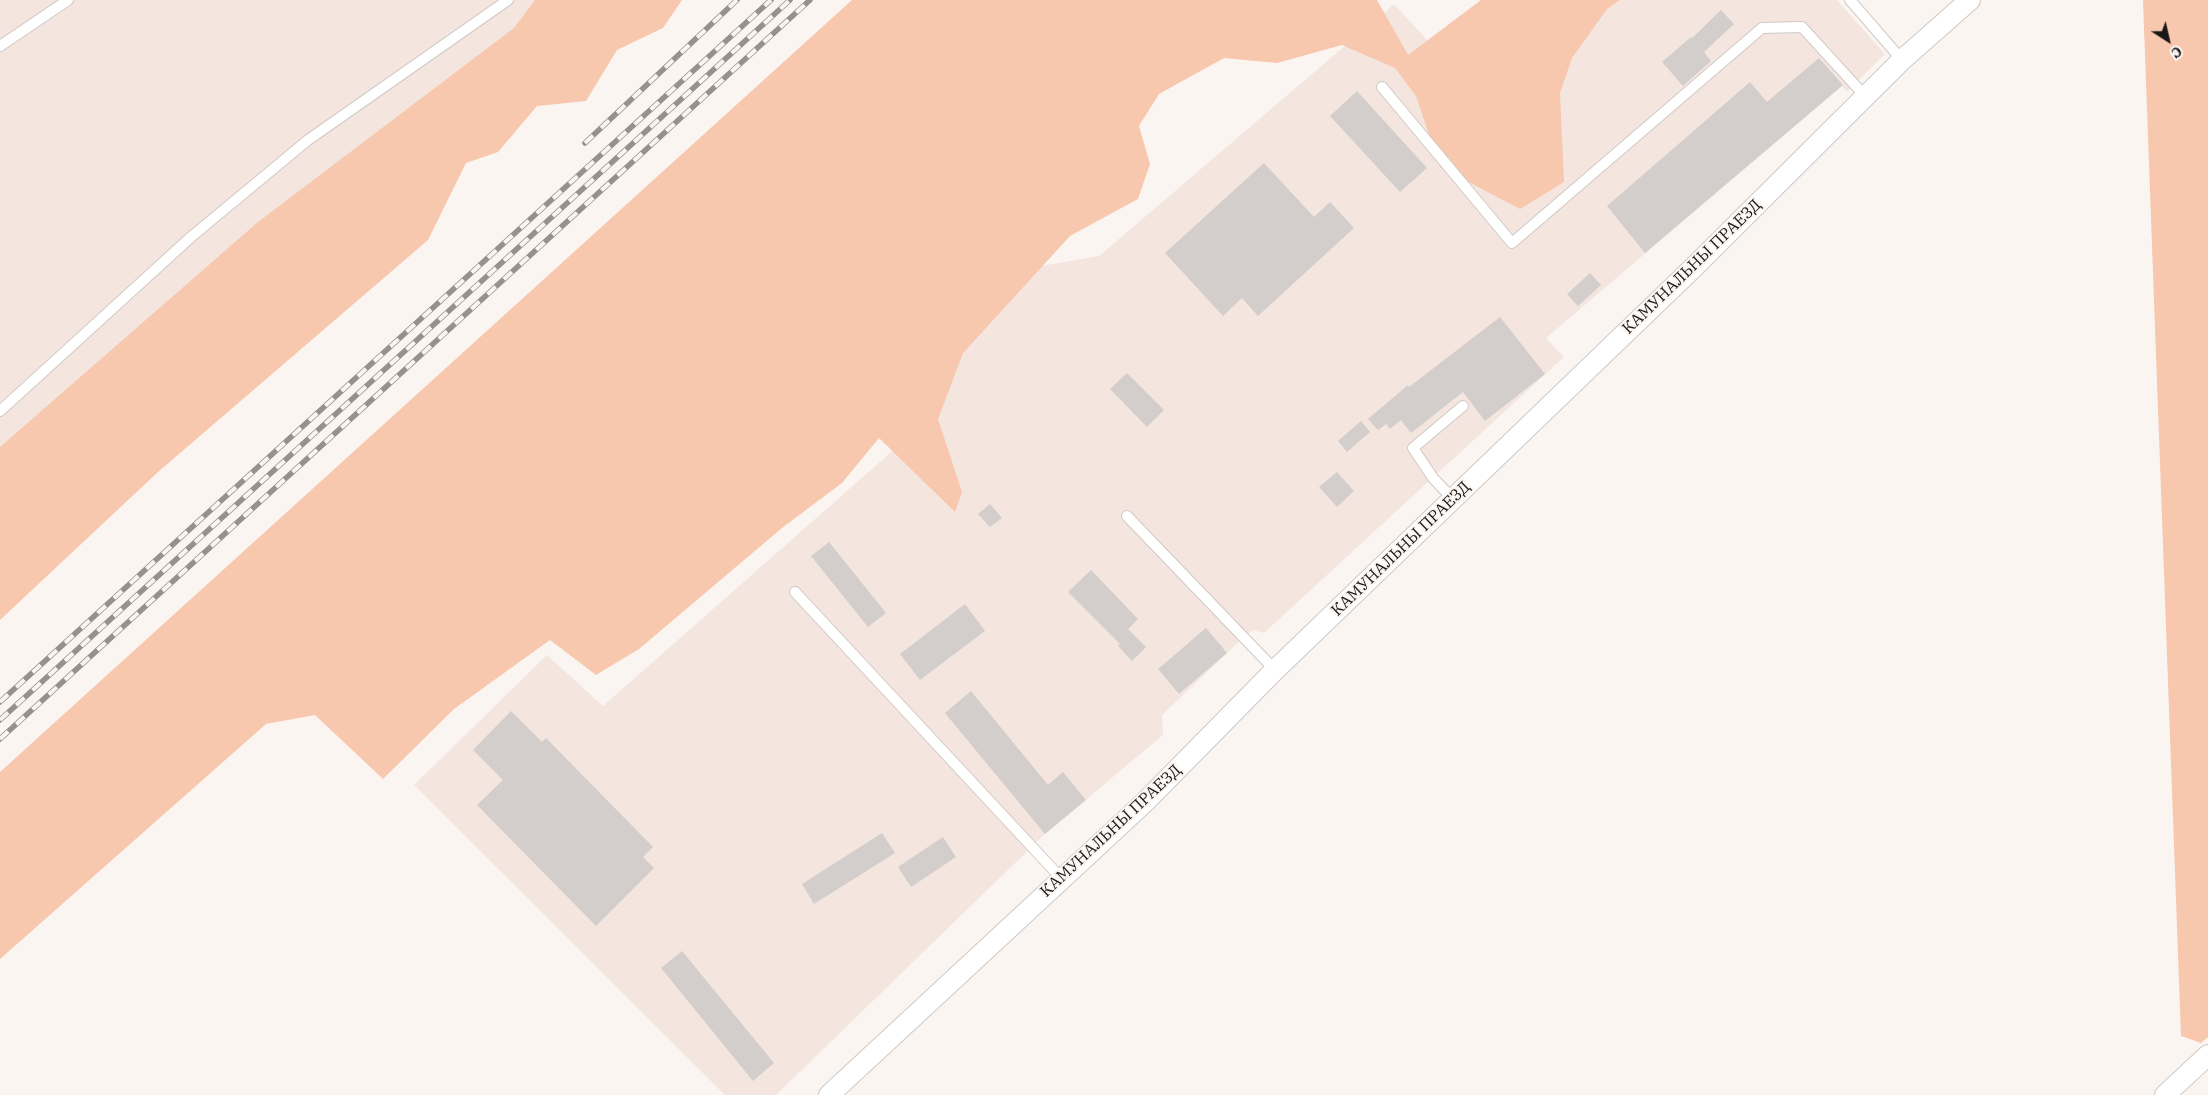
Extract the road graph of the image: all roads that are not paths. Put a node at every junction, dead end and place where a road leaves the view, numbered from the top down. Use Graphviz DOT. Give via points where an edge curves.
graph roads {
  1 [pos="68,0"];
  2 [pos="508,0"];
  3 [pos="1850,0"];
  4 [pos="1970,0"];
  5 [pos="0,46"];
  6 [pos="1902,60"];
  7 [pos="1382,87"];
  8 [pos="1866,96"];
  9 [pos="1463,406"];
  10 [pos="0,411"];
  11 [pos="1453,499"];
  12 [pos="1126,516"];
  13 [pos="795,592"];
  14 [pos="1275,670"];
  15 [pos="1061,878"];
  16 [pos="2208,1055"];
  17 [pos="829,1095"];
  18 [pos="2165,1095"];
  1 -- 5 [label="lane"];
  2 -- 10 [label="lane" via="308,140 191,237"];
  3 -- 6 [label="lane"];
  4 -- 6 [label="street, КАМУНАЛЬНЫ ПРАЕЗД"];
  6 -- 8 [label="street, КАМУНАЛЬНЫ ПРАЕЗД"];
  7 -- 8 [label="lane" via="1512,243 1762,28 1802,27"];
  8 -- 11 [label="street, КАМУНАЛЬНЫ ПРАЕЗД"];
  9 -- 11 [label="lane" via="1413,448 1433,478"];
  11 -- 14 [label="street, КАМУНАЛЬНЫ ПРАЕЗД"];
  12 -- 14 [label="lane"];
  13 -- 15 [label="lane"];
  14 -- 15 [label="street, КАМУНАЛЬНЫ ПРАЕЗД" via="1144,802"];
  15 -- 17 [label="street, КАМУНАЛЬНЫ ПРАЕЗД"];
  16 -- 18 [label="street"];
}
